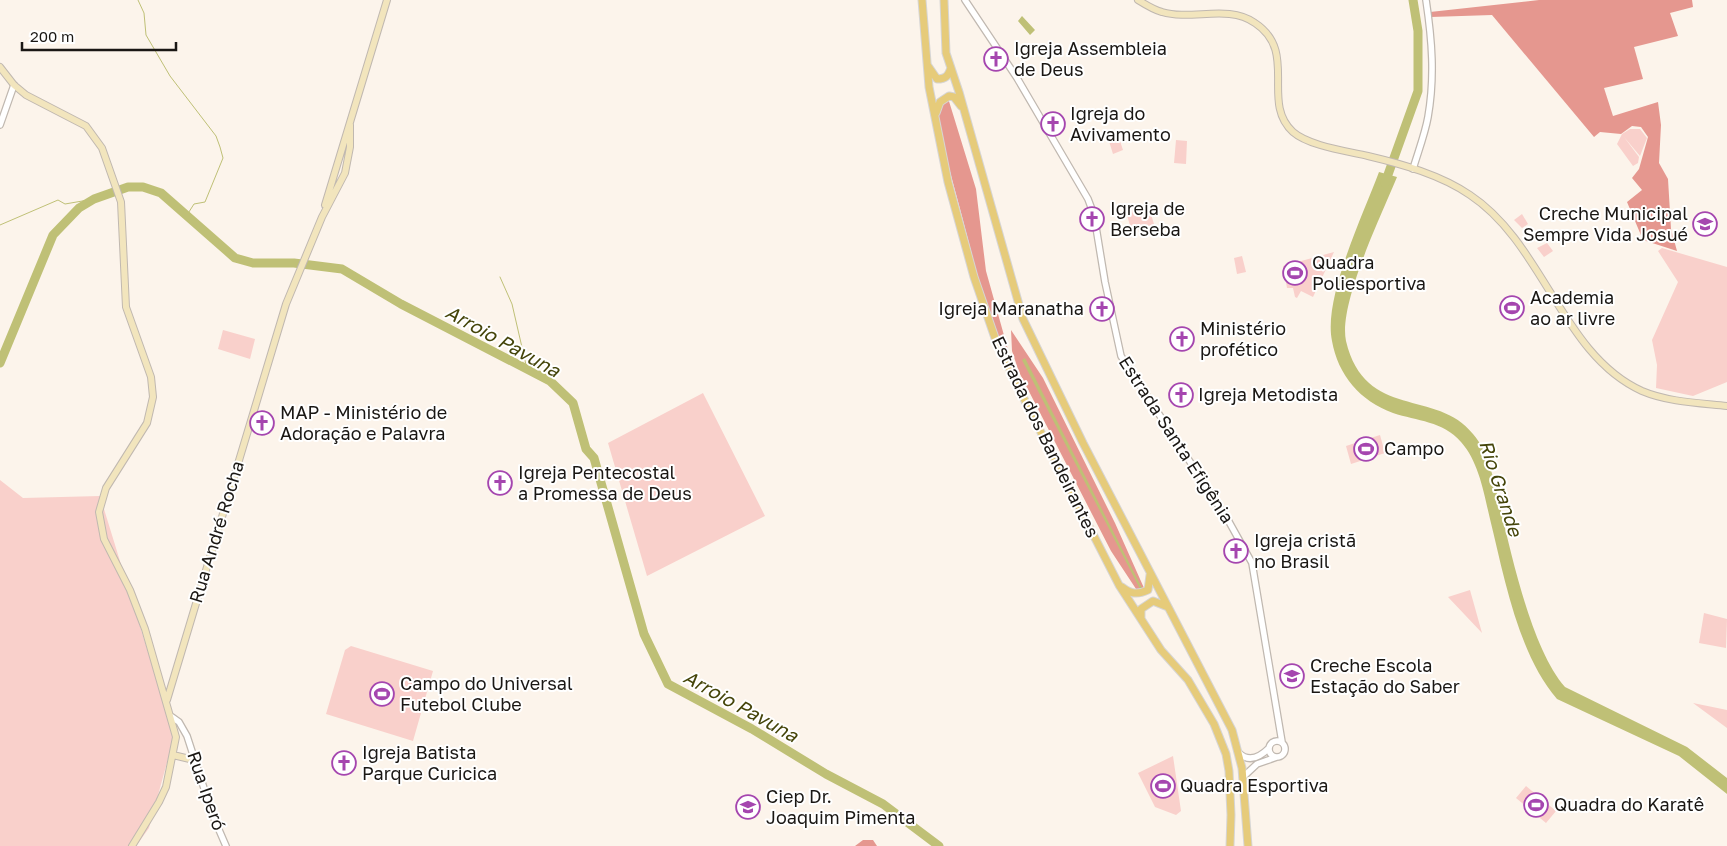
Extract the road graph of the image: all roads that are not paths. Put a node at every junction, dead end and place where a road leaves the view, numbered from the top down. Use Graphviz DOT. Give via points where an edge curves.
graph roads {
  1 [pos="387,0"];
  2 [pos="922,0"];
  3 [pos="944,0"];
  4 [pos="965,0"];
  5 [pos="1138,0"];
  6 [pos="1426,0"];
  7 [pos="927,64"];
  8 [pos="0,67"];
  9 [pos="951,68"];
  10 [pos="14,85"];
  11 [pos="964,110"];
  12 [pos="936,116"];
  13 [pos="0,125"];
  14 [pos="350,125"];
  15 [pos="1412,169"];
  16 [pos="322,217"];
  17 [pos="1727,406"];
  18 [pos="1150,572"];
  19 [pos="1119,585"];
  20 [pos="1168,607"];
  21 [pos="1142,623"];
  22 [pos="166,701"];
  23 [pos="172,717"];
  24 [pos="1279,732"];
  25 [pos="1273,742"];
  26 [pos="1282,742"];
  27 [pos="1269,748"];
  28 [pos="192,752"];
  29 [pos="1239,753"];
  30 [pos="173,755"];
  31 [pos="184,756"];
  32 [pos="1277,757"];
  33 [pos="194,760"];
  34 [pos="1242,777"];
  35 [pos="132,846"];
  36 [pos="226,846"];
  37 [pos="1230,846"];
  38 [pos="1248,846"];
  1 -- 14 [label="main road, Rua André Rocha"];
  2 -- 7 [label="main road, Estrada dos Bandeirantes"];
  3 -- 9 [label="main road, Estrada dos Bandeirantes" via="944,45"];
  4 -- 24 [label="street, Estrada Santa Efigênia" via="1017,78 1088,199 1094,215 1121,356 1228,520 1252,563"];
  5 -- 15 [label="main road" via="1164,13 1229,14 1254,21 1275,45 1279,59 1280,114 1288,127 1306,140"];
  6 -- 15 [label="street" via="1433,72 1428,118"];
  7 -- 9 [label="main road" via="937,79 948,76"];
  7 -- 12 [label="main road, Estrada dos Bandeirantes"];
  8 -- 10 [label="main road"];
  9 -- 11 [label="main road, Estrada dos Bandeirantes"];
  10 -- 13 [label="street"];
  10 -- 22 [label="main road" via="32,99 86,126 101,146 121,199 125,299 148,364 152,397 144,429 103,494 99,520 104,539 138,611"];
  11 -- 12 [label="main road" via="957,100 949,96 940,102"];
  11 -- 18 [label="main road, Estrada dos Bandeirantes" via="1023,319"];
  12 -- 19 [label="main road, Estrada dos Bandeirantes" via="948,182 974,277 995,338"];
  14 -- 16 [label="main road, Rua André Rocha"];
  14 -- 16 [label="main road, Rua André Rocha" via="350,147 344,173"];
  15 -- 17 [label="main road" via="1471,195 1503,224 1522,246 1591,351 1611,372 1656,396"];
  16 -- 22 [label="main road, Rua André Rocha" via="283,313"];
  18 -- 19 [label="main road" via="1148,590 1141,593 1132,593"];
  18 -- 20 [label="main road, Estrada dos Bandeirantes"];
  19 -- 21 [label="main road, Estrada dos Bandeirantes"];
  20 -- 21 [label="main road" via="1156,601 1144,605 1140,612"];
  20 -- 29 [label="main road, Estrada dos Bandeirantes" via="1232,730"];
  21 -- 37 [label="main road, Estrada dos Bandeirantes" via="1191,685 1222,742 1231,789"];
  22 -- 23 [label="main road"];
  23 -- 28 [label="street, Rua Iperó" via="179,722"];
  23 -- 30 [label="main road" via="176,737"];
  24 -- 25 [label="street"];
  24 -- 26 [label="street, Estrada Santa Efigênia"];
  25 -- 26 [label="street"];
  25 -- 27 [label="street"];
  26 -- 32 [label="street" via="1285,751"];
  27 -- 29 [label="street" via="1255,758 1245,758"];
  27 -- 32 [label="street" via="1270,753"];
  28 -- 31 [label="main road"];
  28 -- 33 [label="street, Rua Iperó"];
  29 -- 34 [label="main road, Estrada dos Bandeirantes"];
  30 -- 31 [label="main road"];
  30 -- 35 [label="main road" via="163,796"];
  31 -- 33 [label="main road"];
  32 -- 34 [label="street" via="1256,764"];
  33 -- 36 [label="street, Rua Iperó"];
  34 -- 38 [label="main road, Estrada dos Bandeirantes"];
}
